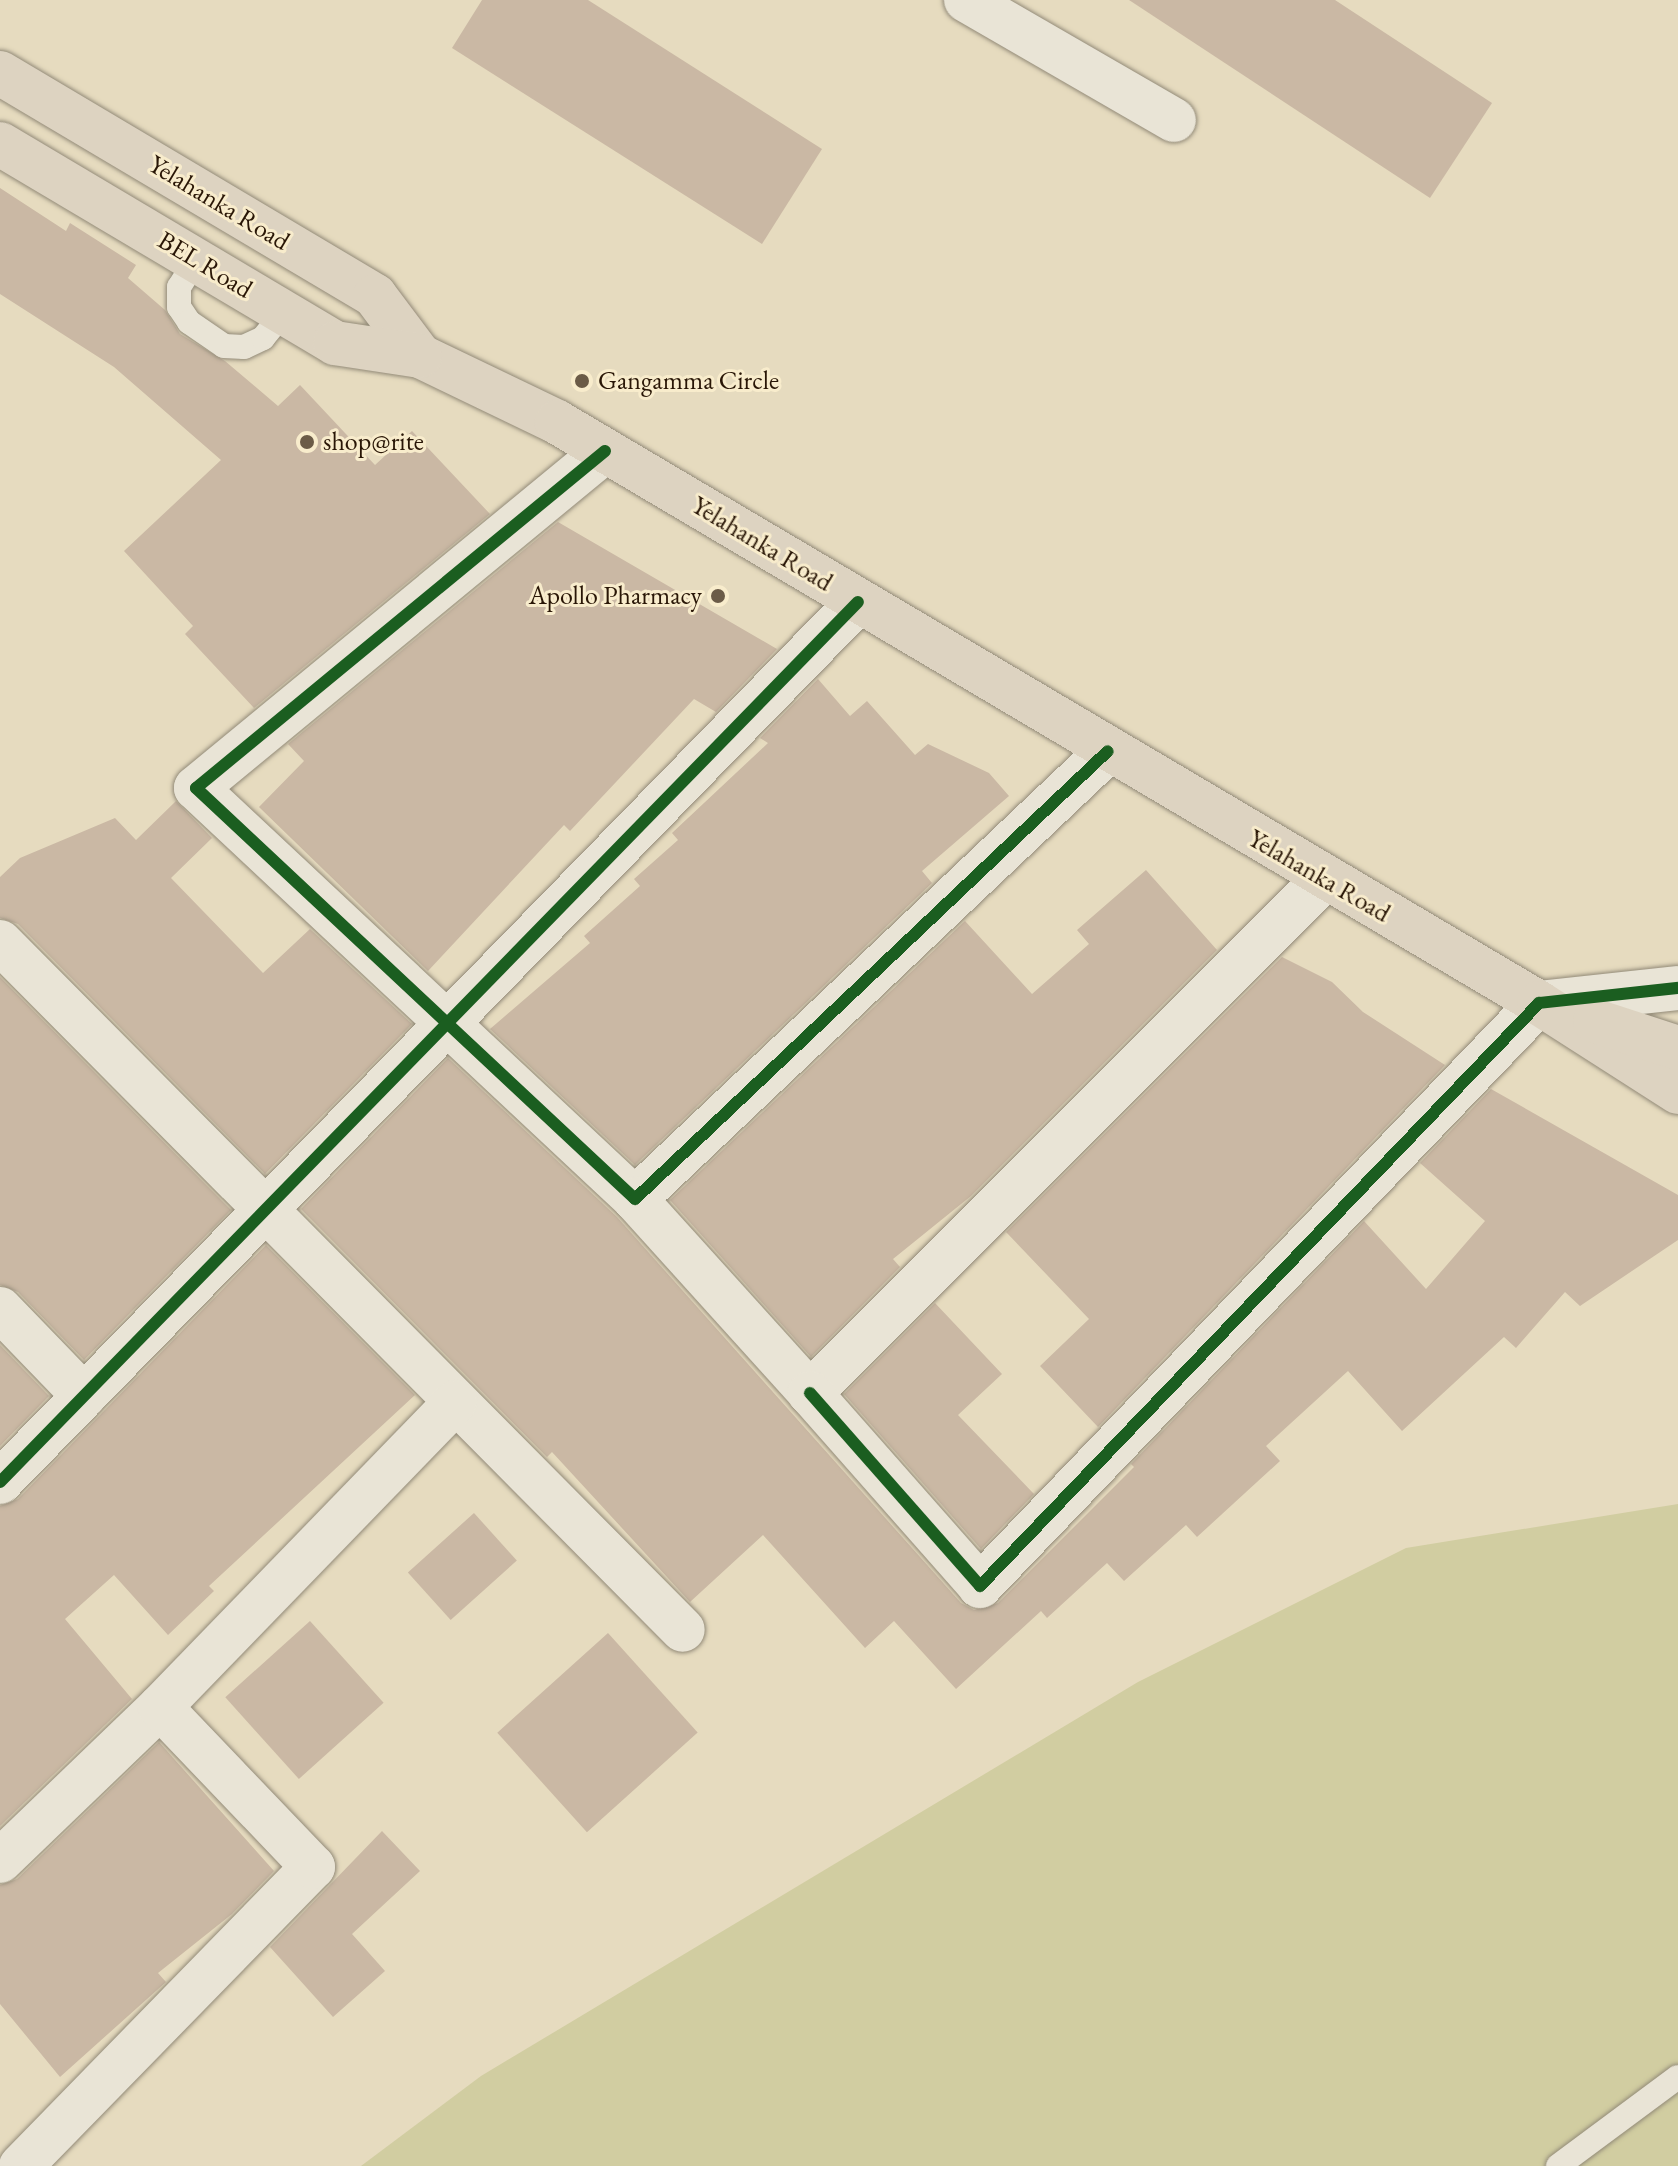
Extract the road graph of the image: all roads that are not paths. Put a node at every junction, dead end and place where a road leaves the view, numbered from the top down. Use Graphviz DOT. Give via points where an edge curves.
graph roads {
  1 [pos="966,0"];
  2 [pos="0,73"];
  3 [pos="1174,120"];
  4 [pos="0,144"];
  5 [pos="196,260"];
  6 [pos="284,312"];
  7 [pos="420,356"];
  8 [pos="605,451"];
  9 [pos="858,602"];
  10 [pos="1108,751"];
  11 [pos="1323,880"];
  12 [pos="0,942"];
  13 [pos="1678,988"];
  14 [pos="1539,1003"];
  15 [pos="448,1023"];
  16 [pos="1678,1048"];
  17 [pos="1678,1092"];
  18 [pos="635,1199"];
  19 [pos="264,1212"];
  20 [pos="0,1309"];
  21 [pos="810,1393"];
  22 [pos="84,1396"];
  23 [pos="455,1403"];
  24 [pos="0,1482"];
  25 [pos="683,1630"];
  26 [pos="160,1707"];
  27 [pos="0,1861"];
  28 [pos="1678,2077"];
  29 [pos="21,2166"];
  30 [pos="1558,2166"];
  1 -- 3 [label="street"];
  2 -- 7 [label="main road, Yelahanka Road" via="375,296"];
  4 -- 5 [label="main road, BEL Road"];
  5 -- 6 [label="main road, BEL Road"];
  5 -- 6 [label="lane" via="179,287 179,307 189,322 224,346 244,347 263,338"];
  6 -- 7 [label="main road, BEL Road" via="335,343"];
  7 -- 8 [label="main road, Yelahanka Road"];
  8 -- 9 [label="main road, Yelahanka Road"];
  8 -- 15 [label="street" via="196,788"];
  9 -- 10 [label="main road, Yelahanka Road"];
  9 -- 15 [label="street"];
  10 -- 11 [label="main road, Yelahanka Road"];
  10 -- 18 [label="street"];
  11 -- 14 [label="main road, Yelahanka Road"];
  11 -- 21 [label="street"];
  12 -- 19 [label="street"];
  13 -- 14 [label="street"];
  14 -- 16 [label="main road, Yelahanka Road"];
  14 -- 17 [label="main road, Yelahanka Road"];
  14 -- 21 [label="street" via="980,1586"];
  15 -- 18 [label="street"];
  15 -- 19 [label="street"];
  18 -- 21 [label="street"];
  19 -- 22 [label="street"];
  19 -- 23 [label="street"];
  20 -- 22 [label="street"];
  22 -- 24 [label="street"];
  23 -- 25 [label="street"];
  23 -- 26 [label="street"];
  26 -- 27 [label="street"];
  26 -- 29 [label="street" via="313,1867"];
  28 -- 30 [label="lane"];
}
